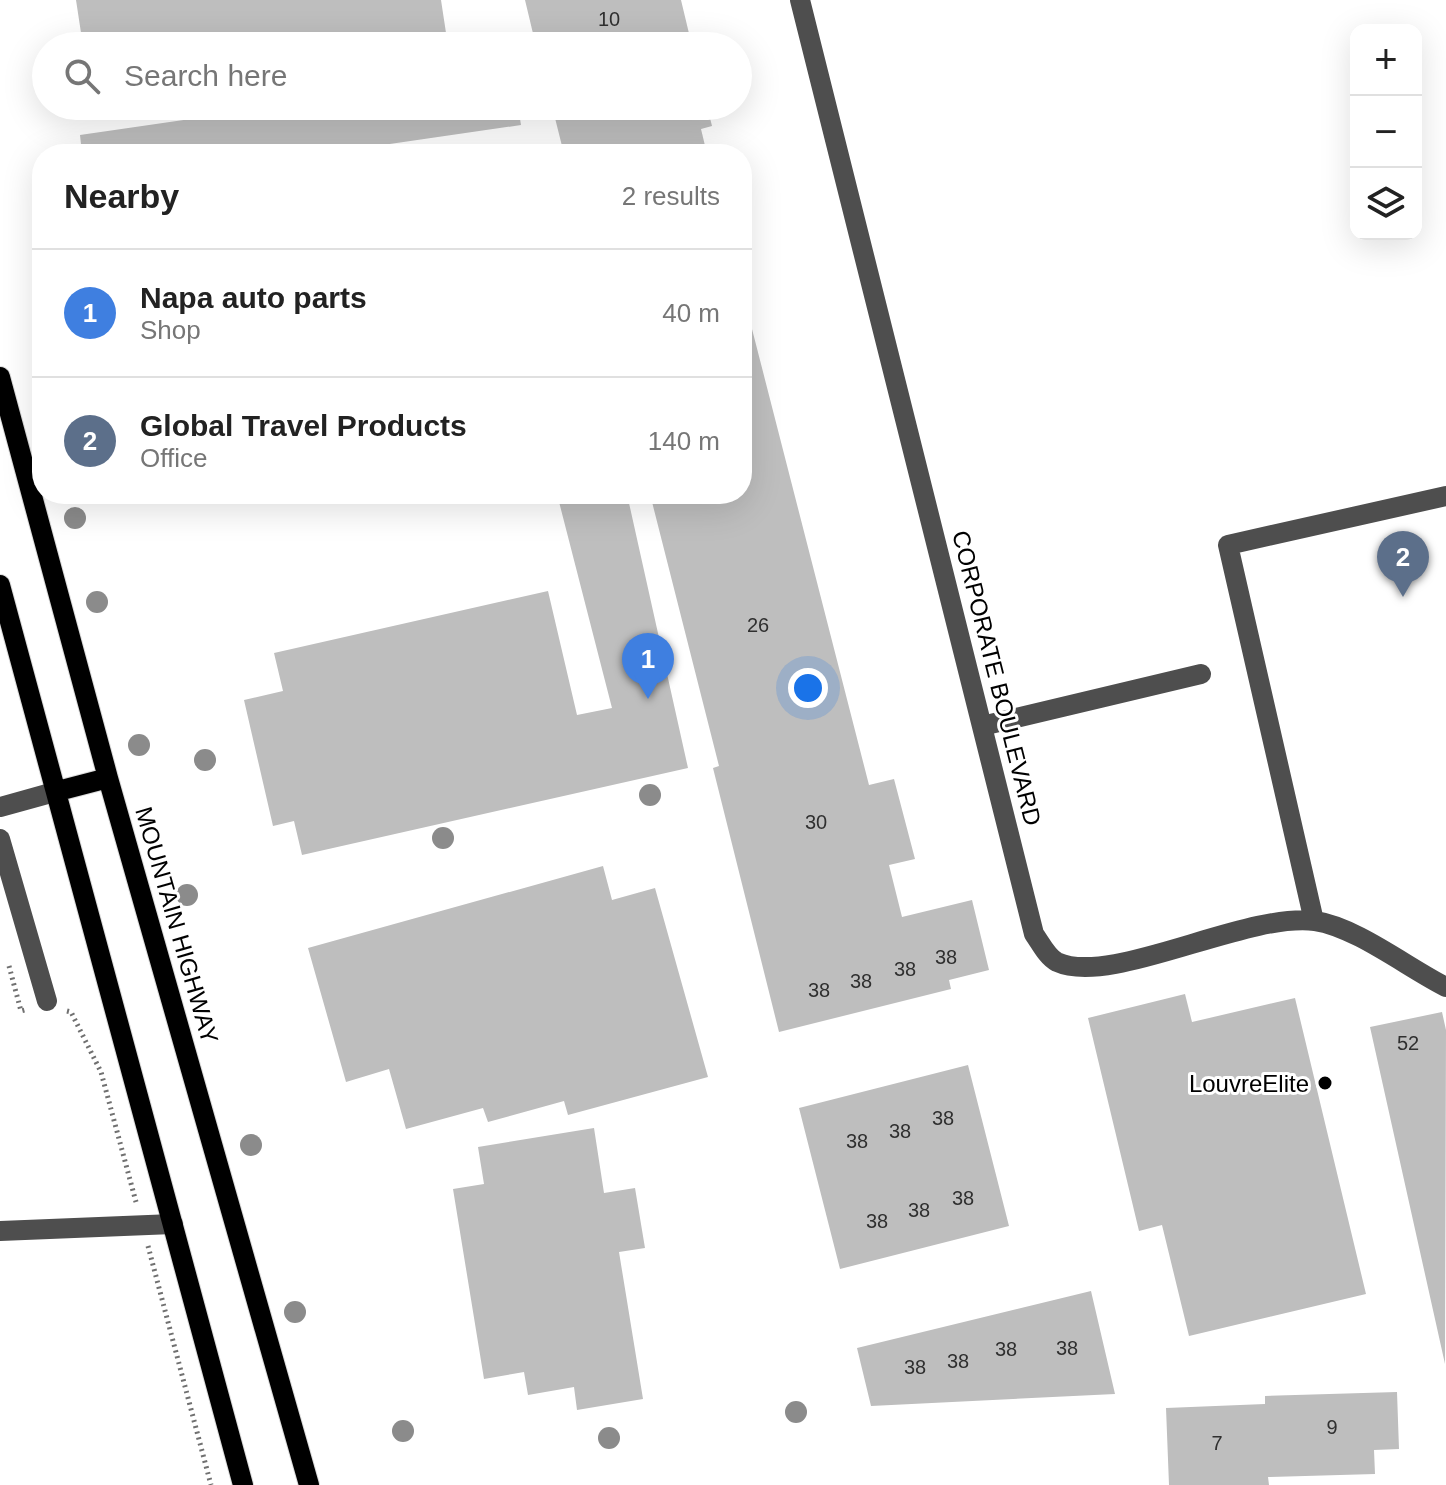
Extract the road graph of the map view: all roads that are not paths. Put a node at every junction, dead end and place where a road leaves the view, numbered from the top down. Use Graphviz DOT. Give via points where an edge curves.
graph roads {
  1 [pos="800,0"];
  2 [pos="0,377"];
  3 [pos="32,496"];
  4 [pos="1446,496"];
  5 [pos="34,504"];
  6 [pos="0,585"];
  7 [pos="1201,674"];
  8 [pos="982,726"];
  9 [pos="108,778"];
  10 [pos="58,791"];
  11 [pos="0,807"];
  12 [pos="0,839"];
  13 [pos="1314,921"];
  14 [pos="1446,987"];
  15 [pos="45,1006"];
  16 [pos="173,1224"];
  17 [pos="0,1231"];
  18 [pos="243,1485"];
  19 [pos="309,1485"];
  1 -- 8 [label="street, CORPORATE BOULEVARD"];
  2 -- 3 [label="main road, MOUNTAIN HIGHWAY"];
  4 -- 13 [label="street" via="1228,545"];
  5 -- 9 [label="main road, MOUNTAIN HIGHWAY"];
  6 -- 10 [label="main road"];
  7 -- 8 [label="street"];
  8 -- 13 [label="street, CORPORATE BOULEVARD" via="1034,934 1054,961 1084,970 1263,925"];
  9 -- 10 [label="main road"];
  9 -- 19 [label="main road, MOUNTAIN HIGHWAY"];
  10 -- 11 [label="street"];
  10 -- 16 [label="main road"];
  12 -- 15 [label="street"];
  13 -- 14 [label="street, CORPORATE BOULEVARD" via="1347,932"];
  16 -- 17 [label="street"];
  16 -- 18 [label="main road"];
}
